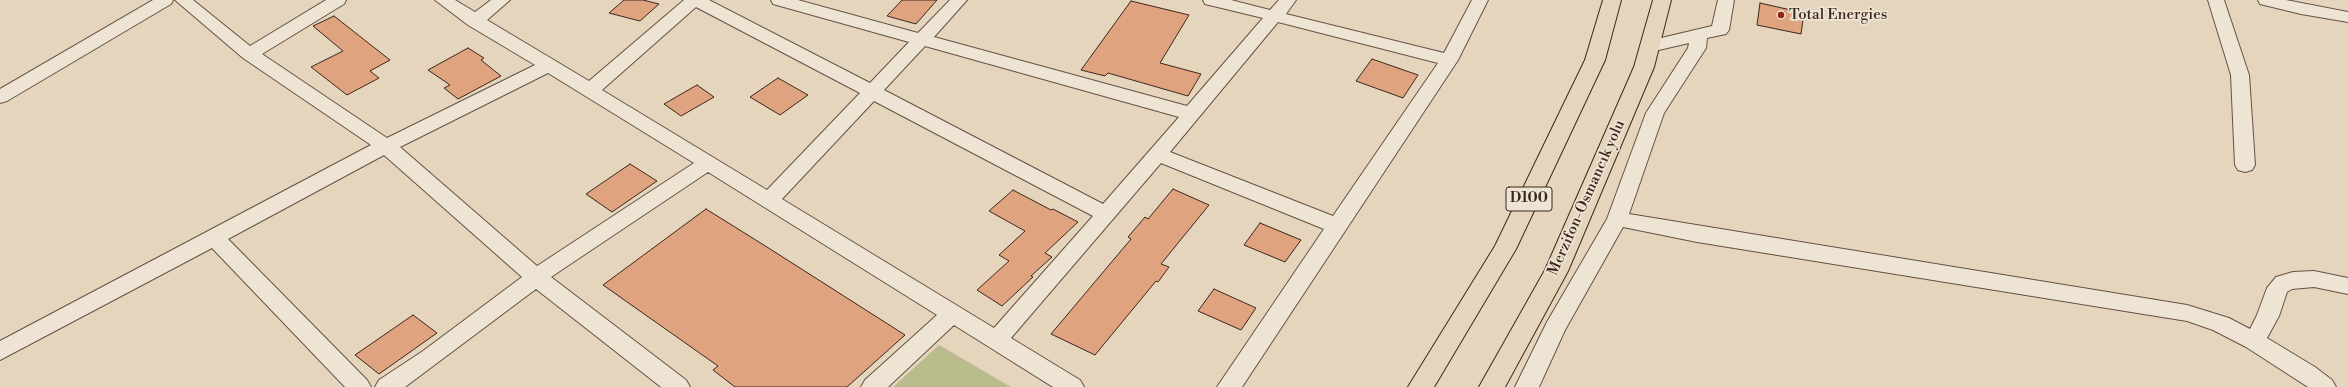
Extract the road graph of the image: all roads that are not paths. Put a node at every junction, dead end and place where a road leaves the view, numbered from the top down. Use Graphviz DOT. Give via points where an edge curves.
graph roads {
  1 [pos="165,0"];
  2 [pos="183,0"];
  3 [pos="338,0"];
  4 [pos="443,0"];
  5 [pos="502,0"];
  6 [pos="695,0"];
  7 [pos="779,0"];
  8 [pos="959,0"];
  9 [pos="1211,0"];
  10 [pos="1288,0"];
  11 [pos="1480,0"];
  12 [pos="1612,0"];
  13 [pos="1662,0"];
  14 [pos="1726,0"];
  15 [pos="2216,0"];
  16 [pos="2266,0"];
  17 [pos="1276,15"];
  18 [pos="2348,17"];
  19 [pos="474,21"];
  20 [pos="1700,34"];
  21 [pos="923,40"];
  22 [pos="1650,46"];
  23 [pos="249,54"];
  24 [pos="1449,60"];
  25 [pos="547,66"];
  26 [pos="588,91"];
  27 [pos="873,93"];
  28 [pos="0,97"];
  29 [pos="1192,114"];
  30 [pos="386,146"];
  31 [pos="1156,154"];
  32 [pos="707,164"];
  33 [pos="2245,165"];
  34 [pos="768,201"];
  35 [pos="1106,214"];
  36 [pos="1617,219"];
  37 [pos="1337,226"];
  38 [pos="214,237"];
  39 [pos="536,277"];
  40 [pos="2348,286"];
  41 [pos="952,314"];
  42 [pos="996,340"];
  43 [pos="2254,341"];
  44 [pos="0,350"];
  45 [pos="359,387"];
  46 [pos="387,387"];
  47 [pos="678,387"];
  48 [pos="873,387"];
  49 [pos="1072,387"];
  50 [pos="1229,387"];
  51 [pos="1421,387"];
  52 [pos="1492,387"];
  53 [pos="1527,387"];
  54 [pos="2324,387"];
  1 -- 28 [label="street"];
  2 -- 23 [label="street"];
  3 -- 23 [label="street"];
  4 -- 19 [label="street"];
  5 -- 19 [label="street"];
  6 -- 26 [label="street"];
  6 -- 27 [label="street"];
  7 -- 21 [label="street"];
  8 -- 21 [label="street"];
  9 -- 17 [label="street"];
  10 -- 17 [label="street"];
  11 -- 24 [label="street"];
  12 -- 51 [label="highway, D100" via="1594,60 1505,249"];
  13 -- 22 [label="highway, Merzifon-Osmancık yolu"];
  14 -- 20 [label="street" via="1720,30"];
  15 -- 33 [label="street" via="2240,75"];
  16 -- 18 [label="street"];
  17 -- 24 [label="street"];
  17 -- 29 [label="street"];
  19 -- 25 [label="street"];
  20 -- 22 [label="street"];
  20 -- 36 [label="street" via="1697,48 1655,113"];
  21 -- 27 [label="street"];
  21 -- 29 [label="street"];
  22 -- 52 [label="highway, Merzifon-Osmancık yolu" via="1644,68 1556,271"];
  23 -- 30 [label="street"];
  24 -- 37 [label="street"];
  25 -- 26 [label="street"];
  25 -- 30 [label="street"];
  26 -- 32 [label="street"];
  27 -- 34 [label="street"];
  27 -- 35 [label="street"];
  29 -- 31 [label="street"];
  30 -- 38 [label="street"];
  30 -- 39 [label="street"];
  31 -- 35 [label="street"];
  31 -- 37 [label="street"];
  32 -- 34 [label="street"];
  32 -- 39 [label="street"];
  34 -- 41 [label="street"];
  35 -- 42 [label="street"];
  36 -- 43 [label="street" via="1705,236 2187,313 2221,324"];
  36 -- 53 [label="street" via="1555,328"];
  37 -- 50 [label="street"];
  38 -- 44 [label="street"];
  38 -- 45 [label="street"];
  39 -- 46 [label="street"];
  39 -- 47 [label="street"];
  40 -- 43 [label="street" via="2314,279 2284,283 2278,288 2268,316"];
  41 -- 42 [label="street"];
  41 -- 48 [label="street"];
  42 -- 49 [label="street"];
  43 -- 54 [label="street" via="2307,373"];
}
